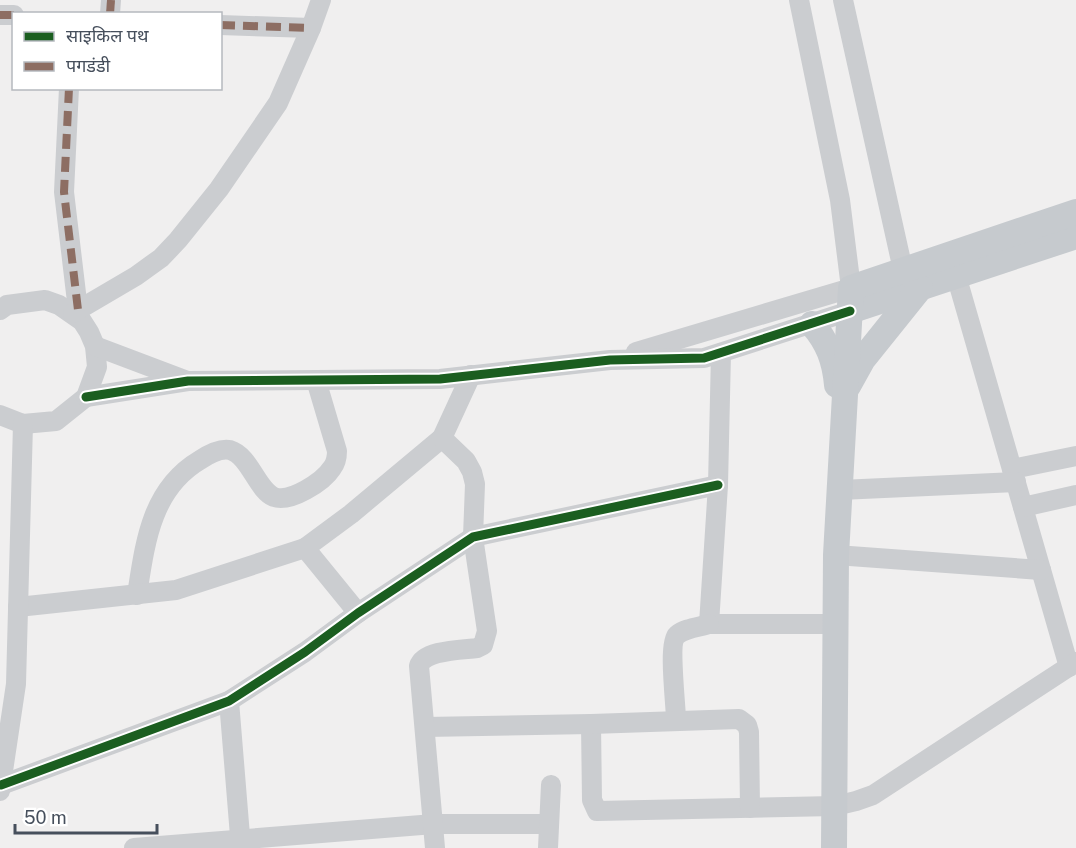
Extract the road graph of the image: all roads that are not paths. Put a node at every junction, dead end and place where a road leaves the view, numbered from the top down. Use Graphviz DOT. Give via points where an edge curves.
graph roads {
  1 [pos="321,0"];
  2 [pos="799,0"];
  3 [pos="843,0"];
  4 [pos="222,24"];
  5 [pos="311,28"];
  6 [pos="69,90"];
  7 [pos="1076,212"];
  8 [pos="1076,236"];
  9 [pos="956,275"];
  10 [pos="912,279"];
  11 [pos="851,299"];
  12 [pos="2,305"];
  13 [pos="75,312"];
  14 [pos="812,324"];
  15 [pos="94,346"];
  16 [pos="722,353"];
  17 [pos="610,360"];
  18 [pos="471,375"];
  19 [pos="316,380"];
  20 [pos="188,381"];
  21 [pos="846,390"];
  22 [pos="86,397"];
  23 [pos="0,415"];
  24 [pos="844,423"];
  25 [pos="23,424"];
  26 [pos="442,438"];
  27 [pos="1076,456"];
  28 [pos="1014,476"];
  29 [pos="718,485"];
  30 [pos="840,490"];
  31 [pos="1076,495"];
  32 [pos="1023,507"];
  33 [pos="472,537"];
  34 [pos="305,548"];
  35 [pos="836,555"];
  36 [pos="1041,570"];
  37 [pos="137,595"];
  38 [pos="18,607"];
  39 [pos="357,613"];
  40 [pos="709,624"];
  41 [pos="835,624"];
  42 [pos="1072,664"];
  43 [pos="229,701"];
  44 [pos="676,720"];
  45 [pos="591,724"];
  46 [pos="425,727"];
  47 [pos="551,784"];
  48 [pos="1,785"];
  49 [pos="0,791"];
  50 [pos="835,806"];
  51 [pos="750,808"];
  52 [pos="434,824"];
  53 [pos="549,824"];
  54 [pos="241,844"];
  55 [pos="134,848"];
  56 [pos="435,848"];
  57 [pos="548,848"];
  58 [pos="834,848"];
  1 -- 5 [label="street"];
  2 -- 11 [label="street" via="840,200"];
  3 -- 10 [label="street"];
  4 -- 5 [label="street"];
  5 -- 13 [label="street" via="278,103 219,189 178,240 136,276"];
  6 -- 13 [label="street" via="64,192"];
  7 -- 10 [label="main road"];
  8 -- 9 [label="main road"];
  9 -- 10 [label="main road"];
  9 -- 28 [label="street"];
  10 -- 11 [label="main road"];
  10 -- 21 [label="main road"];
  11 -- 14 [label="street"];
  11 -- 17 [label="street"];
  11 -- 21 [label="main road"];
  12 -- 13 [label="street" via="45,300"];
  13 -- 15 [label="street"];
  14 -- 16 [label="street"];
  14 -- 24 [label="main road" via="830,348"];
  15 -- 20 [label="street"];
  15 -- 22 [label="street" via="96,367"];
  16 -- 17 [label="street" via="705,358"];
  16 -- 29 [label="street"];
  17 -- 18 [label="street"];
  18 -- 19 [label="street"];
  18 -- 26 [label="street"];
  19 -- 20 [label="street"];
  19 -- 37 [label="street" via="337,451 332,469 318,483 285,499 270,495 238,455 229,450 212,452 189,466 160,499 150,523"];
  20 -- 22 [label="street"];
  21 -- 24 [label="main road"];
  22 -- 25 [label="street" via="56,421"];
  23 -- 25 [label="street"];
  24 -- 30 [label="main road"];
  25 -- 38 [label="street"];
  26 -- 33 [label="street" via="472,472"];
  26 -- 34 [label="street"];
  27 -- 28 [label="street"];
  28 -- 30 [label="street"];
  28 -- 32 [label="street"];
  29 -- 33 [label="street"];
  29 -- 40 [label="street"];
  30 -- 35 [label="main road"];
  31 -- 32 [label="street"];
  32 -- 36 [label="street"];
  33 -- 39 [label="street"];
  33 -- 46 [label="street" via="486,640 477,648 429,655 420,662"];
  34 -- 37 [label="street" via="196,585"];
  34 -- 39 [label="street"];
  35 -- 36 [label="street"];
  35 -- 41 [label="main road"];
  36 -- 42 [label="street"];
  37 -- 38 [label="street"];
  38 -- 48 [label="street" via="16,684"];
  39 -- 43 [label="street"];
  40 -- 41 [label="street"];
  40 -- 44 [label="street" via="675,639"];
  41 -- 50 [label="main road"];
  42 -- 50 [label="street" via="873,795"];
  43 -- 48 [label="street"];
  43 -- 54 [label="street"];
  44 -- 45 [label="street"];
  44 -- 51 [label="street" via="739,719 747,725"];
  45 -- 46 [label="street"];
  45 -- 51 [label="street" via="592,800 597,811"];
  46 -- 52 [label="street"];
  47 -- 53 [label="street"];
  48 -- 49 [label="street"];
  50 -- 51 [label="street"];
  50 -- 58 [label="main road"];
  52 -- 53 [label="street"];
  52 -- 54 [label="street"];
  52 -- 56 [label="street"];
  53 -- 57 [label="street"];
  54 -- 55 [label="street"];
}
